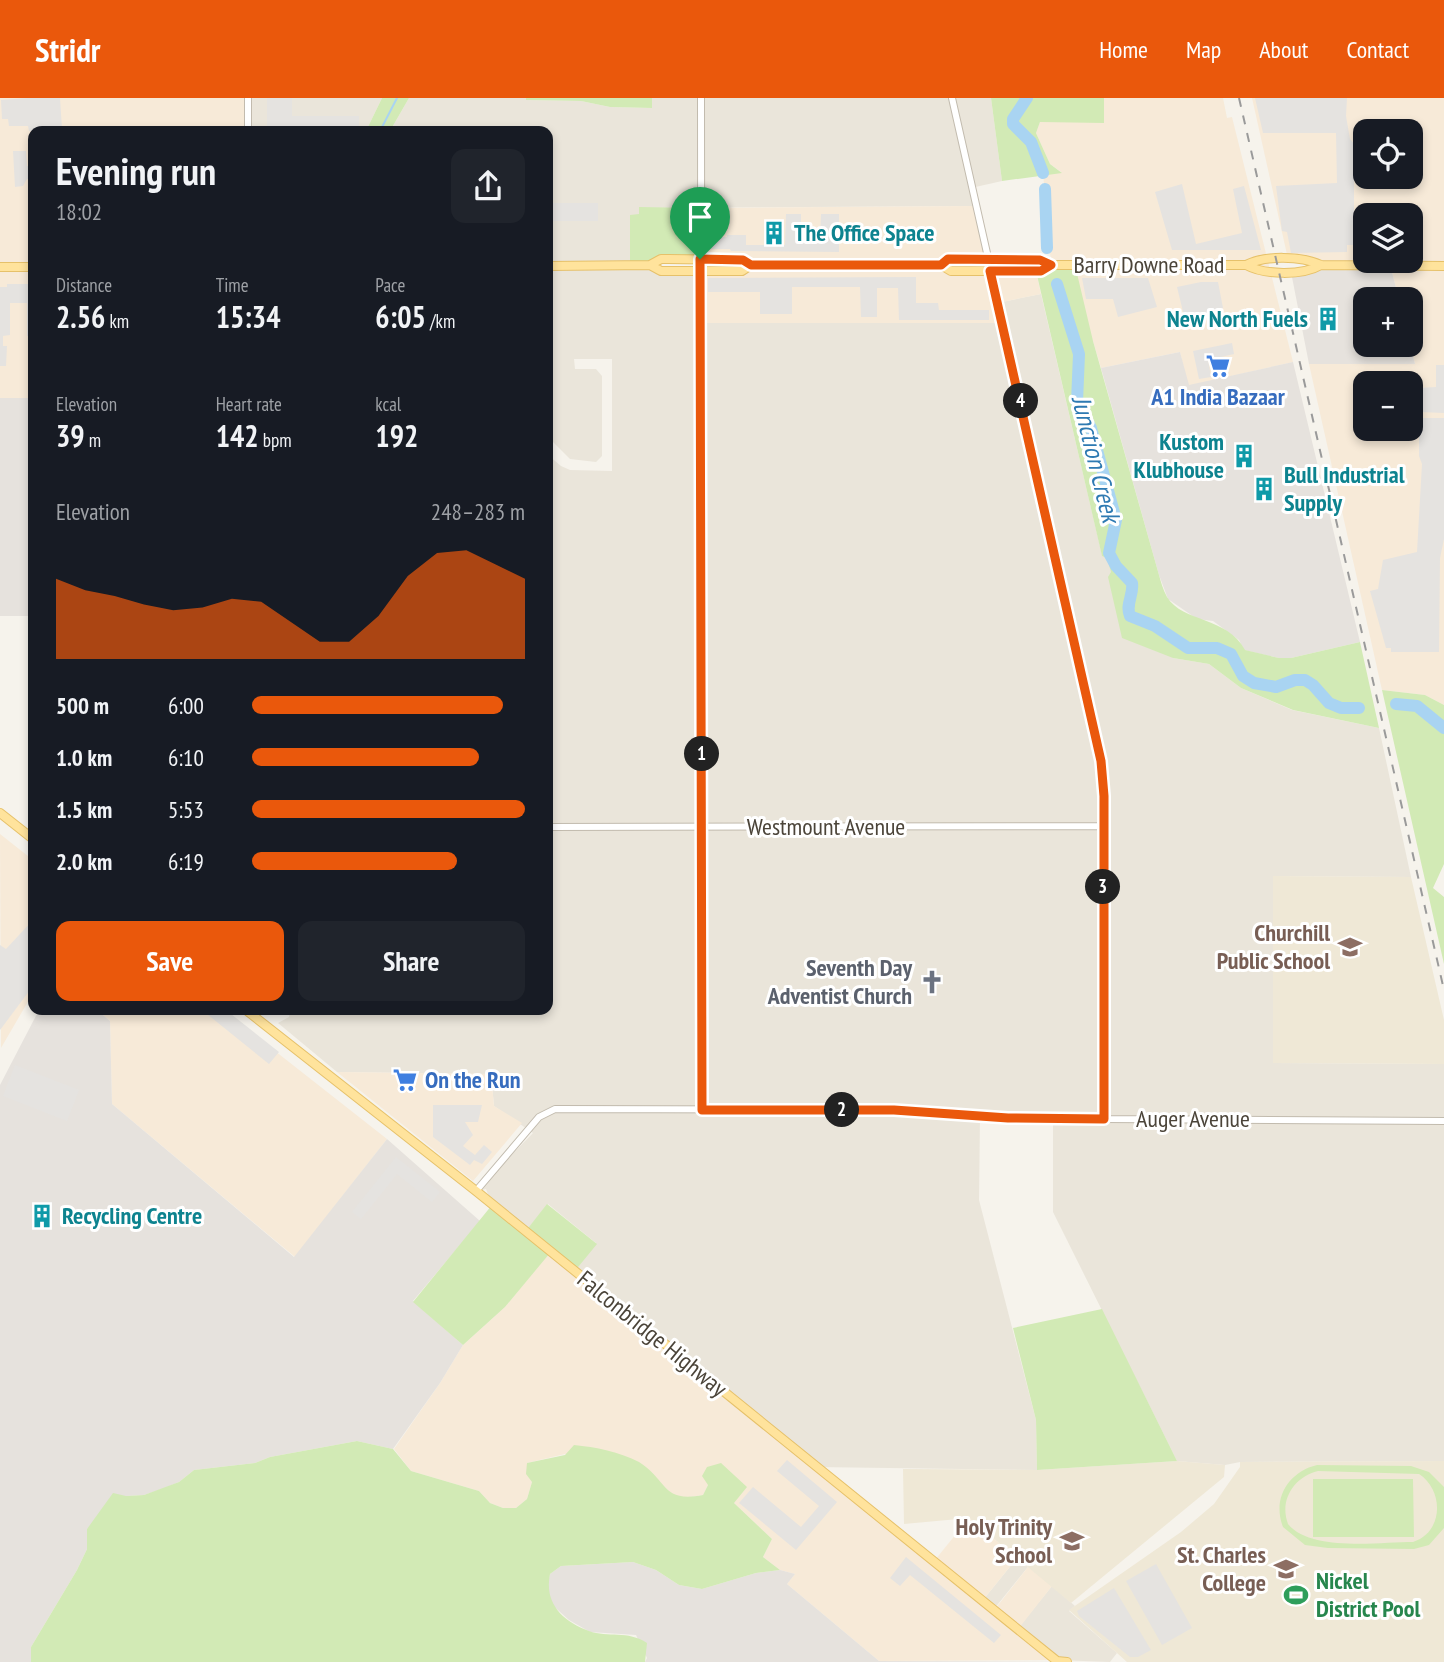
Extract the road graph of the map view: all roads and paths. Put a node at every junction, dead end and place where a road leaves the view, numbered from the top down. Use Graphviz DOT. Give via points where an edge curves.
graph roads {
  1 [pos="248,98"];
  2 [pos="701,98"];
  3 [pos="952,98"];
  4 [pos="248,126"];
  5 [pos="700,259"];
  6 [pos="986,259"];
  7 [pos="650,265"];
  8 [pos="751,265"];
  9 [pos="941,265"];
  10 [pos="1051,265"];
  11 [pos="553,266"];
  12 [pos="1444,266"];
  13 [pos="0,267"];
  14 [pos="28,267"];
  15 [pos="700,271"];
  16 [pos="990,271"];
  17 [pos="0,813"];
  18 [pos="1103,826"];
  19 [pos="553,827"];
  20 [pos="702,827"];
  21 [pos="28,835"];
  22 [pos="252,1015"];
  23 [pos="702,1110"];
  24 [pos="1104,1119"];
  25 [pos="1444,1121"];
  26 [pos="476,1191"];
  27 [pos="1060,1662"];
  1 -- 4 [label="street"];
  2 -- 5 [label="street"];
  3 -- 6 [label="street"];
  5 -- 7 [label="main road, Barry Downe Road" via="661,259"];
  5 -- 8 [label="main road, Barry Downe Road" via="743,260"];
  5 -- 15 [label="street"];
  6 -- 9 [label="main road, Barry Downe Road" via="948,259"];
  6 -- 10 [label="main road, Barry Downe Road" via="1040,260"];
  6 -- 16 [label="street"];
  7 -- 11 [label="main road, Barry Downe Road"];
  7 -- 15 [label="main road, Barry Downe Road" via="661,271"];
  8 -- 9 [label="main road, Barry Downe Road"];
  8 -- 15 [label="main road, Barry Downe Road" via="742,271"];
  9 -- 16 [label="main road, Barry Downe Road" via="951,271"];
  10 -- 12 [label="main road, Barry Downe Road" via="1246,265 1276,259 1321,265"];
  10 -- 16 [label="main road, Barry Downe Road" via="1041,271"];
  13 -- 14 [label="main road"];
  15 -- 20 [label="street"];
  16 -- 18 [label="street" via="1099,749"];
  17 -- 21 [label="main road"];
  18 -- 20 [label="street, Westmount Avenue"];
  18 -- 24 [label="street"];
  19 -- 20 [label="street, Westmount Avenue"];
  20 -- 23 [label="street"];
  22 -- 26 [label="main road, Falconbridge Highway"];
  23 -- 24 [label="street, Auger Avenue" via="894,1110"];
  23 -- 26 [label="street, Auger Avenue" via="549,1110"];
  24 -- 25 [label="street, Auger Avenue"];
  26 -- 27 [label="main road, Falconbridge Highway"];
}
